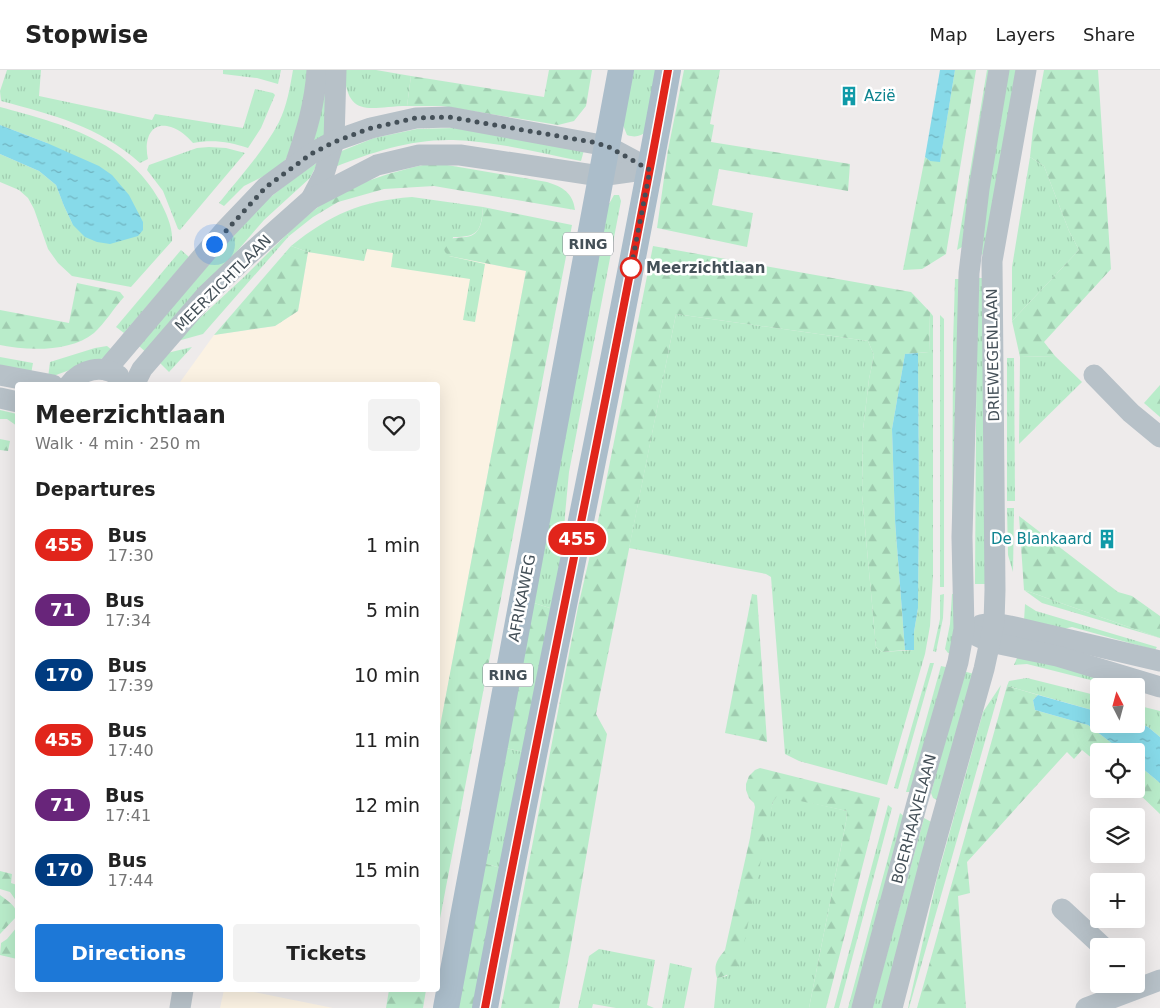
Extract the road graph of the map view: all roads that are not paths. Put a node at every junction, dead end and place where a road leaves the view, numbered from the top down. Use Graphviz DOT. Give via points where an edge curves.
graph roads {
  1 [pos="317,70"];
  2 [pos="336,70"];
  3 [pos="621,70"];
  4 [pos="668,70"];
  5 [pos="999,70"];
  6 [pos="1026,70"];
  7 [pos="334,142"];
  8 [pos="607,146"];
  9 [pos="295,165"];
  10 [pos="650,170"];
  11 [pos="600,176"];
  12 [pos="311,199"];
  13 [pos="106,370"];
  14 [pos="1094,374"];
  15 [pos="0,375"];
  16 [pos="37,382"];
  17 [pos="71,382"];
  18 [pos="125,382"];
  19 [pos="136,382"];
  20 [pos="0,398"];
  21 [pos="15,401"];
  22 [pos="1160,437"];
  23 [pos="964,629"];
  24 [pos="992,633"];
  25 [pos="1160,661"];
  26 [pos="1160,687"];
  27 [pos="1062,909"];
  28 [pos="1093,938"];
  29 [pos="1160,980"];
  30 [pos="1145,983"];
  31 [pos="183,992"];
  32 [pos="1114,993"];
  33 [pos="180,1008"];
  34 [pos="446,1008"];
  35 [pos="485,1008"];
  36 [pos="862,1008"];
  37 [pos="892,1008"];
  38 [pos="1086,1008"];
  1 -- 9 [label="street" via="316,95"];
  2 -- 7 [label="street"];
  3 -- 8 [label="main road, AFRIKAWEG / RING"];
  4 -- 10 [label="main road, RING"];
  5 -- 23 [label="street, DRIEWEGENLAAN" via="969,273 962,527"];
  6 -- 24 [label="street, DRIEWEGENLAAN" via="992,261 995,580"];
  7 -- 8 [label="street, MEERZICHTLAAN" via="371,128 416,118 449,117"];
  7 -- 9 [label="street, MEERZICHTLAAN"];
  7 -- 12 [label="street" via="324,174"];
  8 -- 10 [label="street, MEERZICHTLAAN"];
  8 -- 11 [label="main road, AFRIKAWEG / RING"];
  9 -- 13 [label="street, MEERZICHTLAAN" via="266,187 225,230"];
  10 -- 11 [label="street, MEERZICHTLAAN"];
  10 -- 35 [label="main road, RING"];
  11 -- 12 [label="street, MEERZICHTLAAN" via="460,155 419,155 377,165"];
  11 -- 34 [label="main road, AFRIKAWEG / RING"];
  12 -- 19 [label="street, MEERZICHTLAAN" via="206,295 142,369"];
  13 -- 17 [label="street" via="84,372"];
  13 -- 18 [label="street"];
  14 -- 22 [label="street" via="1131,413"];
  15 -- 16 [label="street"];
  20 -- 21 [label="street"];
  23 -- 24 [label="street"];
  23 -- 36 [label="street, BOERHAAVELAAN" via="958,662"];
  24 -- 25 [label="street" via="1063,637"];
  24 -- 26 [label="street"];
  24 -- 37 [label="street, BOERHAAVELAAN"];
  27 -- 28 [label="street"];
  29 -- 30 [label="street"];
  31 -- 33 [label="street"];
  32 -- 38 [label="street"];
}
